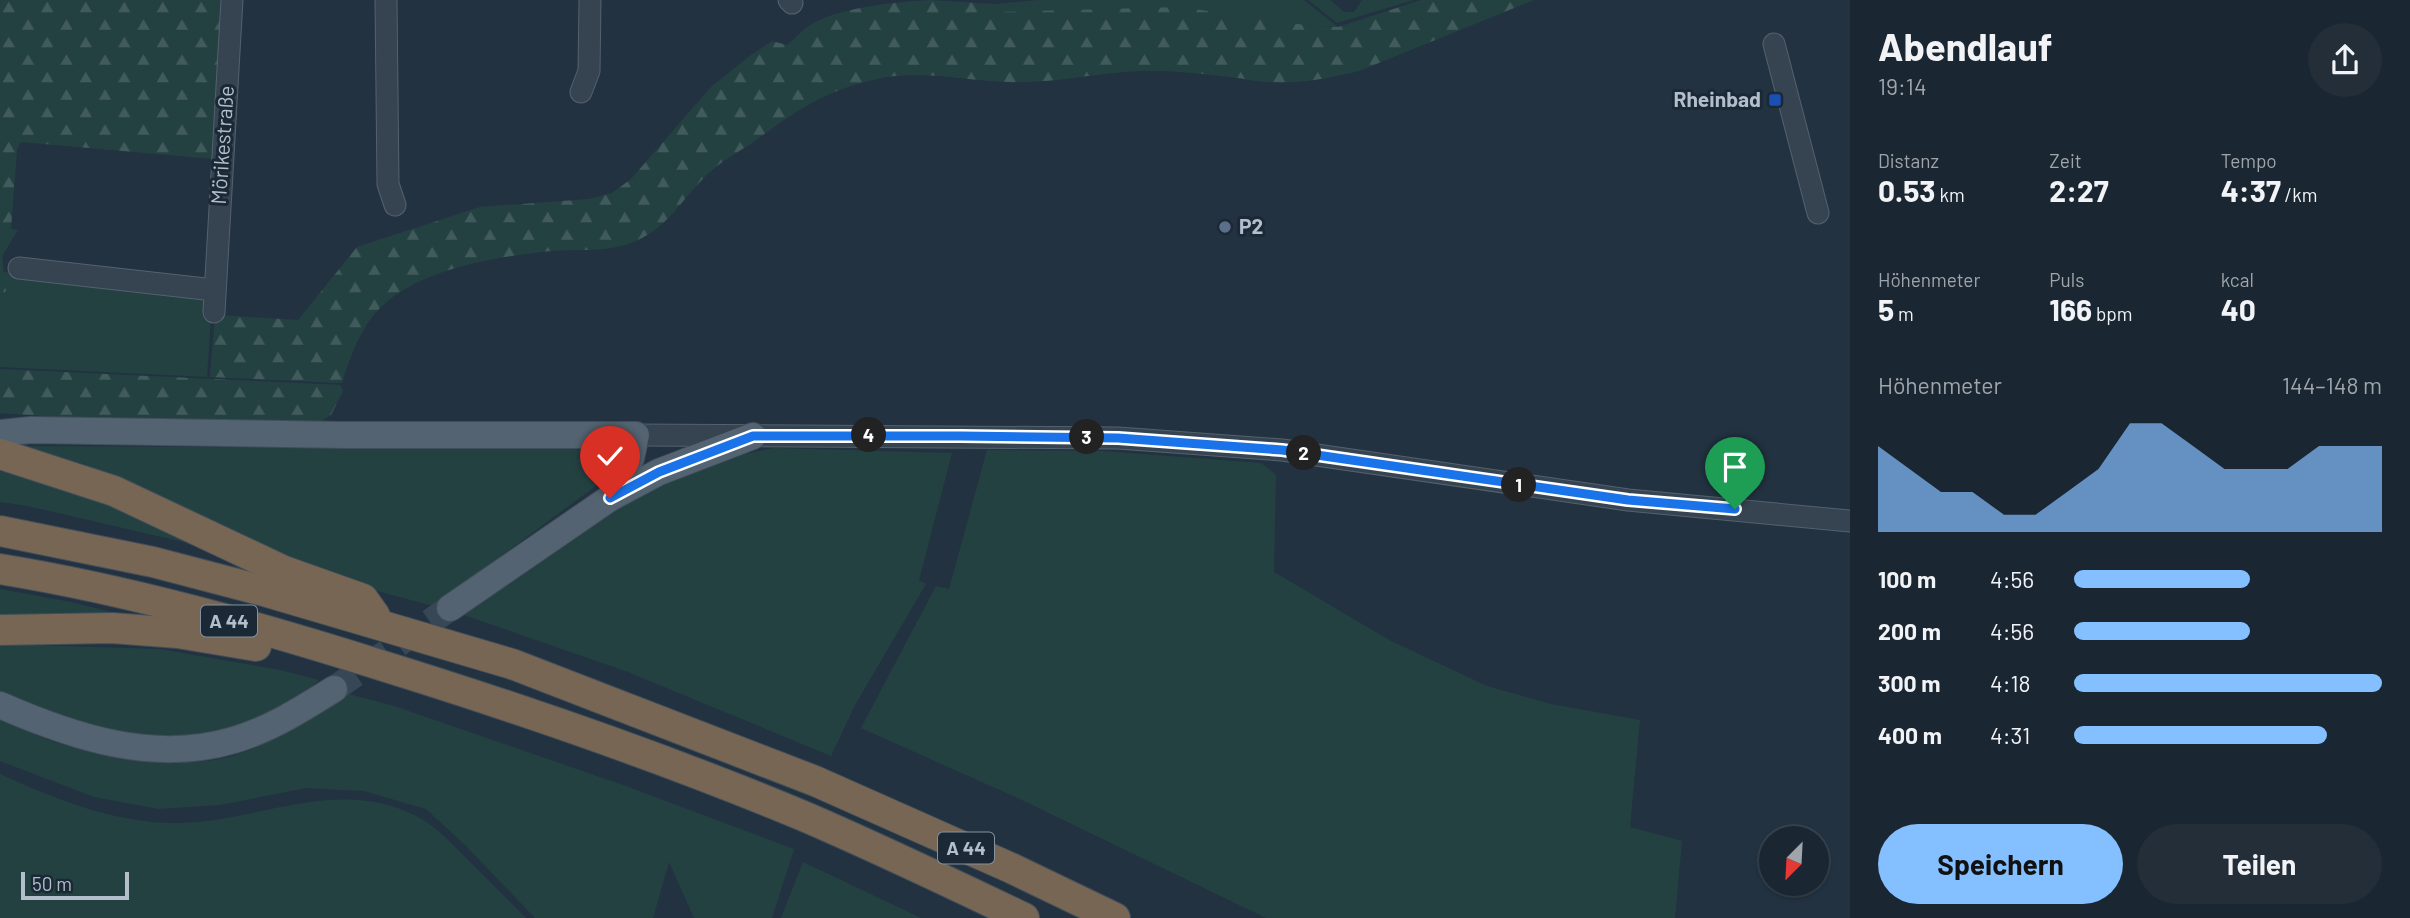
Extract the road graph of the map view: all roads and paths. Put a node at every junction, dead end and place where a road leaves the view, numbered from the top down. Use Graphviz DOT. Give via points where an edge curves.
graph roads {
  1 [pos="232,0"];
  2 [pos="386,0"];
  3 [pos="590,0"];
  4 [pos="1774,44"];
  5 [pos="581,92"];
  6 [pos="395,205"];
  7 [pos="1818,213"];
  8 [pos="19,268"];
  9 [pos="214,290"];
  10 [pos="214,312"];
  11 [pos="0,433"];
  12 [pos="636,435"];
  13 [pos="753,436"];
  14 [pos="0,454"];
  15 [pos="610,498"];
  16 [pos="1850,521"];
  17 [pos="0,531"];
  18 [pos="0,569"];
  19 [pos="450,608"];
  20 [pos="381,625"];
  21 [pos="0,630"];
  22 [pos="454,688"];
  23 [pos="334,689"];
  24 [pos="0,705"];
  25 [pos="1024,918"];
  26 [pos="1115,918"];
  1 -- 9 [label="street, Mörikestraße"];
  2 -- 6 [label="street" via="388,184"];
  3 -- 5 [label="street" via="589,71"];
  4 -- 7 [label="street"];
  8 -- 9 [label="street"];
  9 -- 10 [label="street, Mörikestraße"];
  11 -- 12 [label="main road"];
  12 -- 13 [label="street"];
  12 -- 15 [label="main road" via="631,458"];
  13 -- 15 [label="main road" via="659,472"];
  13 -- 16 [label="street" via="1118,438 1187,443 1295,452 1628,500"];
  14 -- 20 [label="highway" via="114,491 284,571 363,599"];
  15 -- 19 [label="main road"];
  17 -- 20 [label="highway, A 44" via="153,562"];
  18 -- 22 [label="highway, A 44" via="202,614"];
  20 -- 26 [label="highway, A 44" via="512,664 802,776"];
  21 -- 22 [label="highway" via="112,628 178,633 262,647 397,682"];
  22 -- 25 [label="highway, A 44" via="635,750 802,816"];
  23 -- 24 [label="main road" via="233,741 164,750 94,740"];
}
